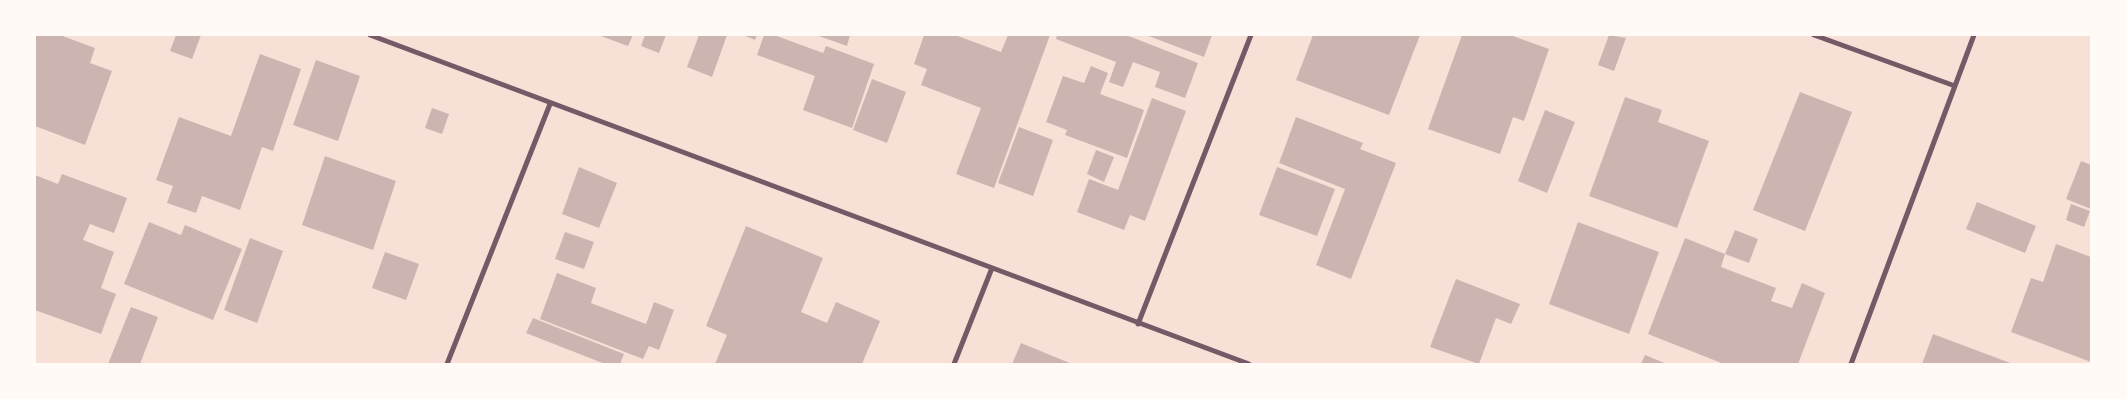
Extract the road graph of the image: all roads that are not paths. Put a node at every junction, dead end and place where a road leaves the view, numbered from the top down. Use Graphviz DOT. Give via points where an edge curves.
graph roads {
  1 [pos="370,35"];
  2 [pos="1251,35"];
  3 [pos="1814,35"];
  4 [pos="1974,35"];
  5 [pos="1955,86"];
  6 [pos="550,104"];
  7 [pos="992,268"];
  8 [pos="1138,324"];
  9 [pos="447,364"];
  10 [pos="954,364"];
  11 [pos="1249,364"];
  12 [pos="1851,364"];
  1 -- 6 [label="street"];
  2 -- 8 [label="street"];
  3 -- 5 [label="street"];
  4 -- 5 [label="street"];
  5 -- 12 [label="street"];
  6 -- 7 [label="street"];
  6 -- 9 [label="street"];
  7 -- 8 [label="street"];
  7 -- 10 [label="street"];
  8 -- 11 [label="street"];
}
